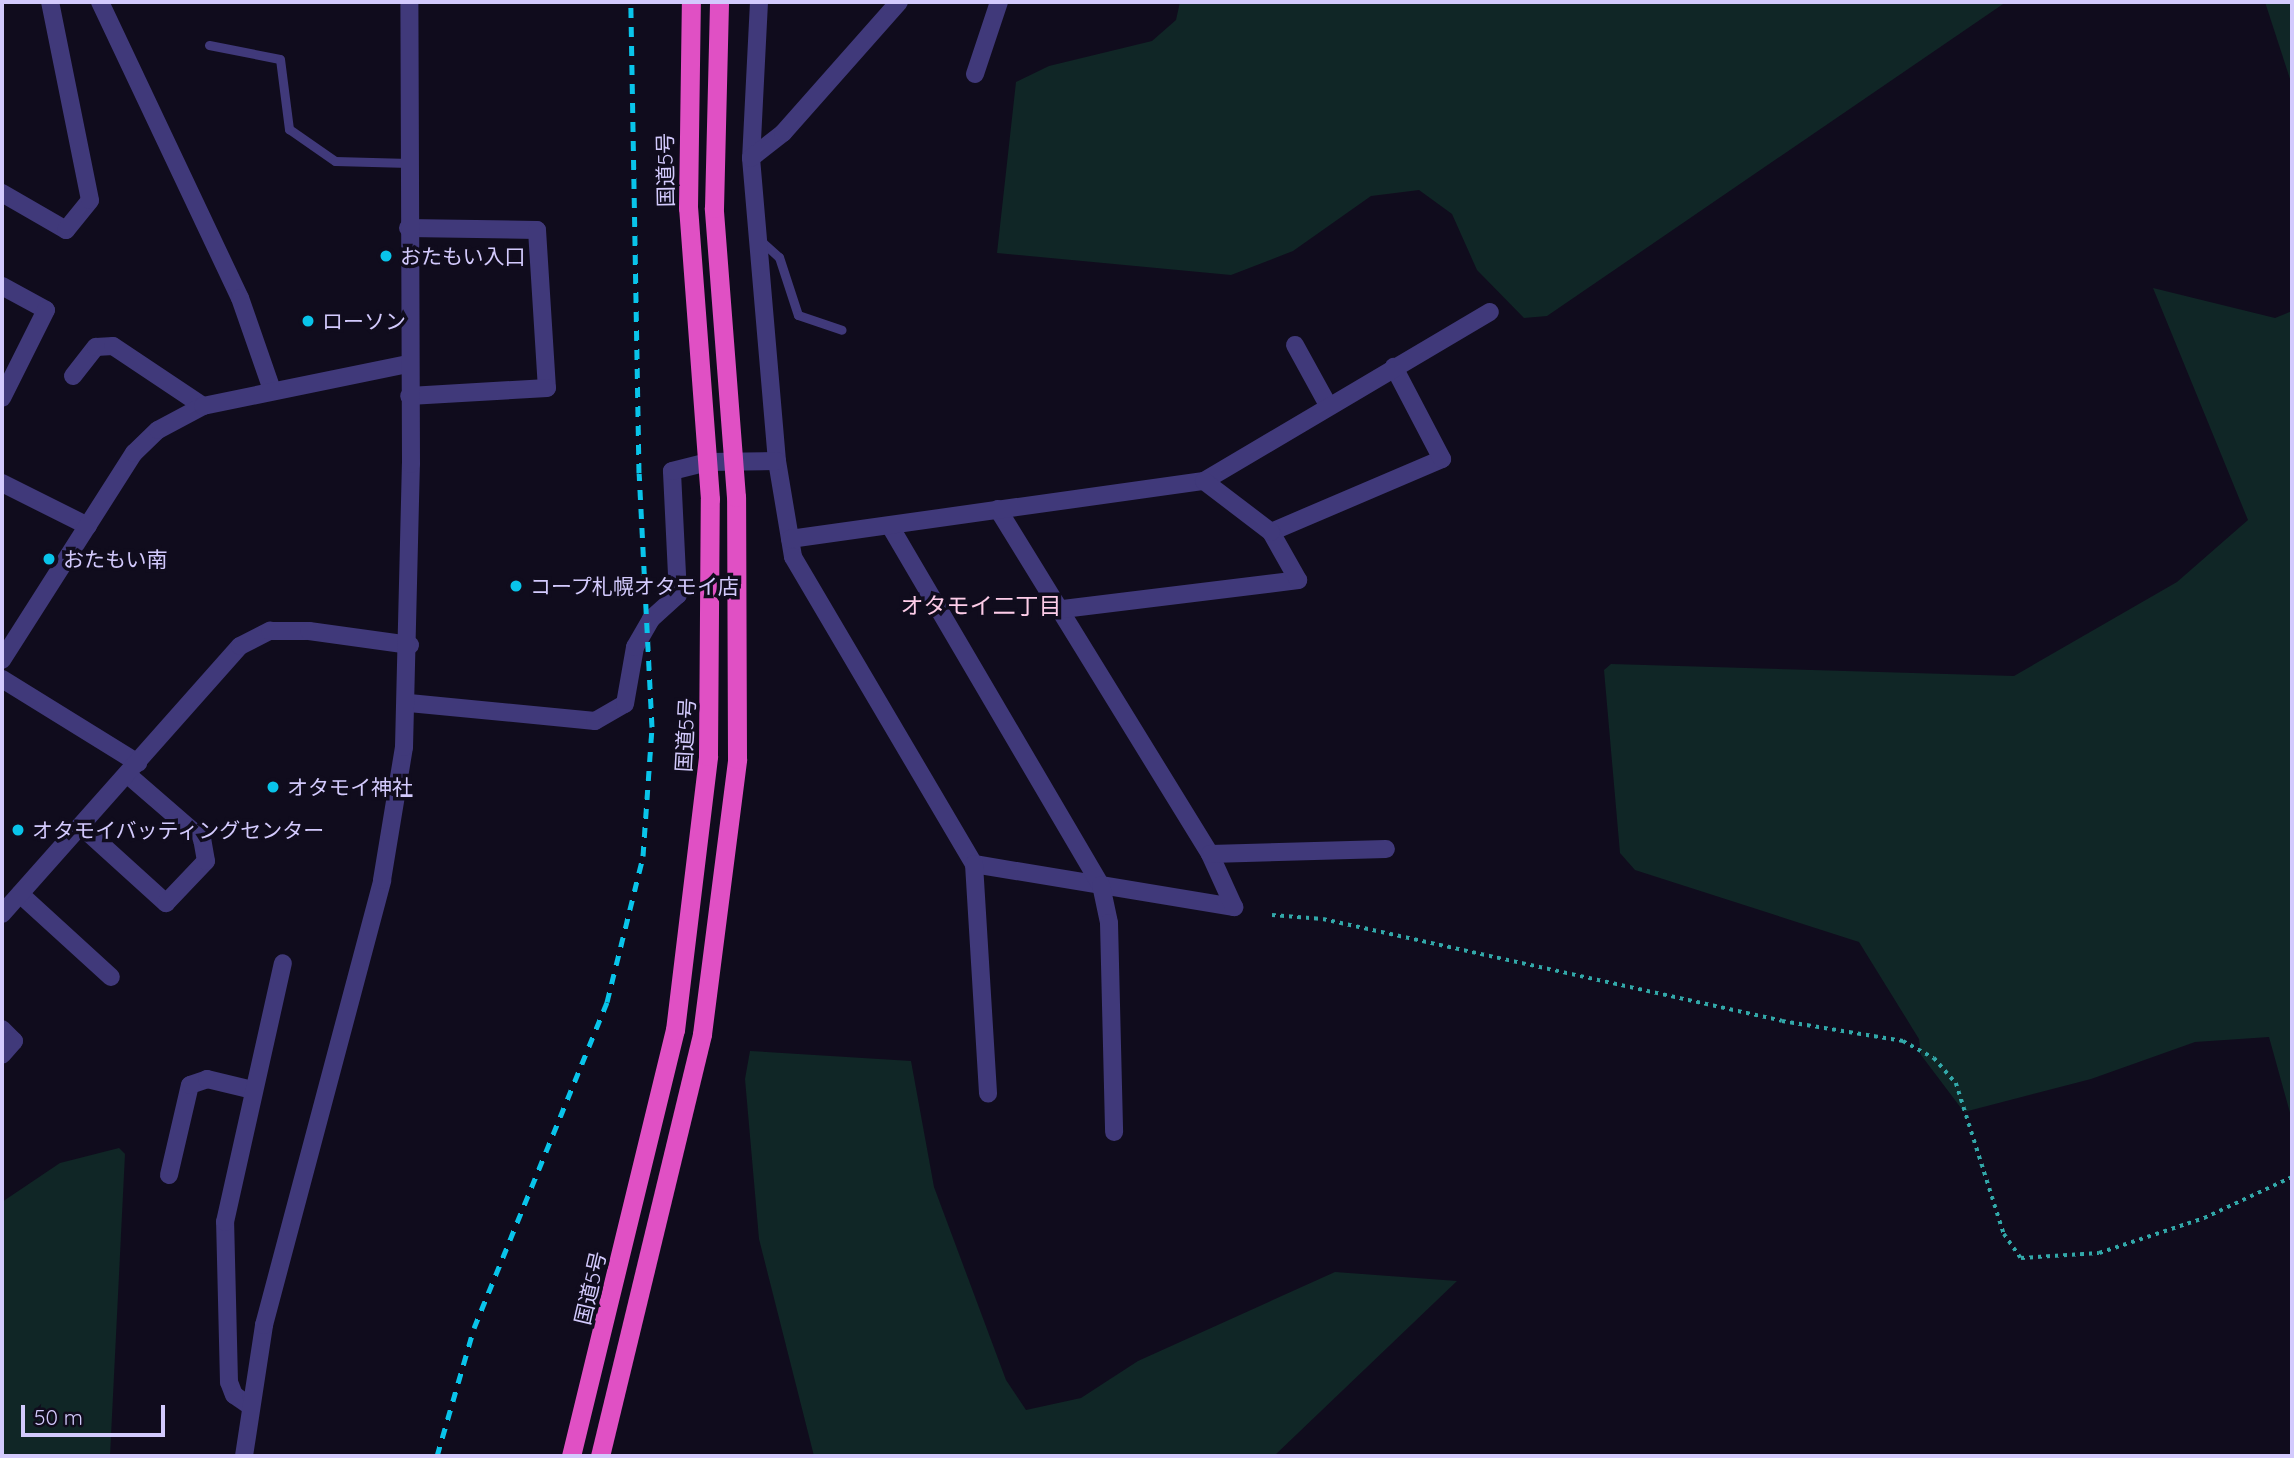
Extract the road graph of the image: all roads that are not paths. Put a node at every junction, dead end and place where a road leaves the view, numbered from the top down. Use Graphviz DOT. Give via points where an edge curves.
graph roads {
  1 [pos="50,2"];
  2 [pos="100,2"];
  3 [pos="408,2"];
  4 [pos="691,2"];
  5 [pos="719,2"];
  6 [pos="759,2"];
  7 [pos="899,2"];
  8 [pos="999,2"];
  9 [pos="209,45"];
  10 [pos="975,74"];
  11 [pos="751,158"];
  12 [pos="409,163"];
  13 [pos="2,193"];
  14 [pos="408,228"];
  15 [pos="757,238"];
  16 [pos="2,286"];
  17 [pos="1490,312"];
  18 [pos="842,330"];
  19 [pos="1295,345"];
  20 [pos="408,364"];
  21 [pos="1394,367"];
  22 [pos="73,376"];
  23 [pos="272,390"];
  24 [pos="409,396"];
  25 [pos="2,398"];
  26 [pos="1328,404"];
  27 [pos="203,406"];
  28 [pos="777,461"];
  29 [pos="708,462"];
  30 [pos="733,463"];
  31 [pos="1204,481"];
  32 [pos="2,483"];
  33 [pos="998,509"];
  34 [pos="88,526"];
  35 [pos="890,526"];
  36 [pos="1271,533"];
  37 [pos="790,539"];
  38 [pos="1063,609"];
  39 [pos="410,645"];
  40 [pos="2,660"];
  41 [pos="2,679"];
  42 [pos="409,703"];
  43 [pos="133,769"];
  44 [pos="81,826"];
  45 [pos="1386,849"];
  46 [pos="1210,854"];
  47 [pos="974,864"];
  48 [pos="1101,885"];
  49 [pos="20,894"];
  50 [pos="2,914"];
  51 [pos="283,963"];
  52 [pos="111,977"];
  53 [pos="2,1029"];
  54 [pos="2,1055"];
  55 [pos="253,1090"];
  56 [pos="988,1094"];
  57 [pos="1114,1132"];
  58 [pos="169,1175"];
  59 [pos="250,1406"];
  60 [pos="244,1456"];
  61 [pos="571,1456"];
  62 [pos="600,1456"];
  1 -- 13 [label="street" via="90,200 66,230"];
  2 -- 23 [label="street" via="240,298"];
  3 -- 12 [label="street"];
  4 -- 29 [label="highway, 国道5号" via="688,208"];
  5 -- 30 [label="highway" via="714,208"];
  6 -- 11 [label="street"];
  7 -- 11 [label="street" via="783,133"];
  8 -- 10 [label="street"];
  9 -- 12 [label="lane" via="280,59 289,129 335,161"];
  11 -- 15 [label="street"];
  12 -- 14 [label="street"];
  14 -- 20 [label="street"];
  14 -- 24 [label="street" via="537,230 547,388"];
  15 -- 18 [label="lane" via="779,257 798,315"];
  15 -- 28 [label="street"];
  16 -- 25 [label="street" via="46,310"];
  17 -- 21 [label="street"];
  19 -- 26 [label="street"];
  20 -- 23 [label="street"];
  20 -- 24 [label="street"];
  21 -- 26 [label="street"];
  21 -- 36 [label="street" via="1442,459"];
  22 -- 27 [label="street" via="96,347 113,345"];
  23 -- 27 [label="street"];
  24 -- 39 [label="street"];
  26 -- 31 [label="street"];
  27 -- 34 [label="street" via="158,430 134,453"];
  28 -- 30 [label="street"];
  28 -- 37 [label="street"];
  29 -- 30 [label="street"];
  29 -- 42 [label="street" via="672,471 678,595 650,619 635,647 625,704 595,721"];
  29 -- 61 [label="highway, 国道5号" via="711,654 695,895 675,1030"];
  30 -- 62 [label="highway" via="737,759 722,899 702,1034"];
  31 -- 33 [label="street"];
  31 -- 36 [label="street"];
  32 -- 34 [label="street"];
  33 -- 35 [label="street"];
  33 -- 38 [label="street"];
  34 -- 40 [label="street"];
  35 -- 37 [label="street"];
  35 -- 48 [label="street"];
  36 -- 38 [label="street" via="1298,580"];
  37 -- 47 [label="street" via="793,557"];
  38 -- 46 [label="street"];
  39 -- 42 [label="street"];
  39 -- 43 [label="street" via="270,631 240,646"];
  41 -- 43 [label="street"];
  42 -- 59 [label="street" via="382,880 299,1182"];
  43 -- 44 [label="street"];
  43 -- 44 [label="street" via="202,839 206,862 166,903"];
  44 -- 49 [label="street"];
  45 -- 46 [label="street"];
  46 -- 48 [label="street" via="1234,907"];
  47 -- 48 [label="street"];
  47 -- 56 [label="street"];
  48 -- 57 [label="street" via="1109,923"];
  49 -- 50 [label="street"];
  49 -- 52 [label="street"];
  51 -- 55 [label="street"];
  53 -- 54 [label="street" via="14,1041"];
  55 -- 58 [label="street" via="206,1079 190,1085"];
  55 -- 59 [label="street" via="225,1222 229,1382 234,1395"];
  59 -- 60 [label="street"];
}
